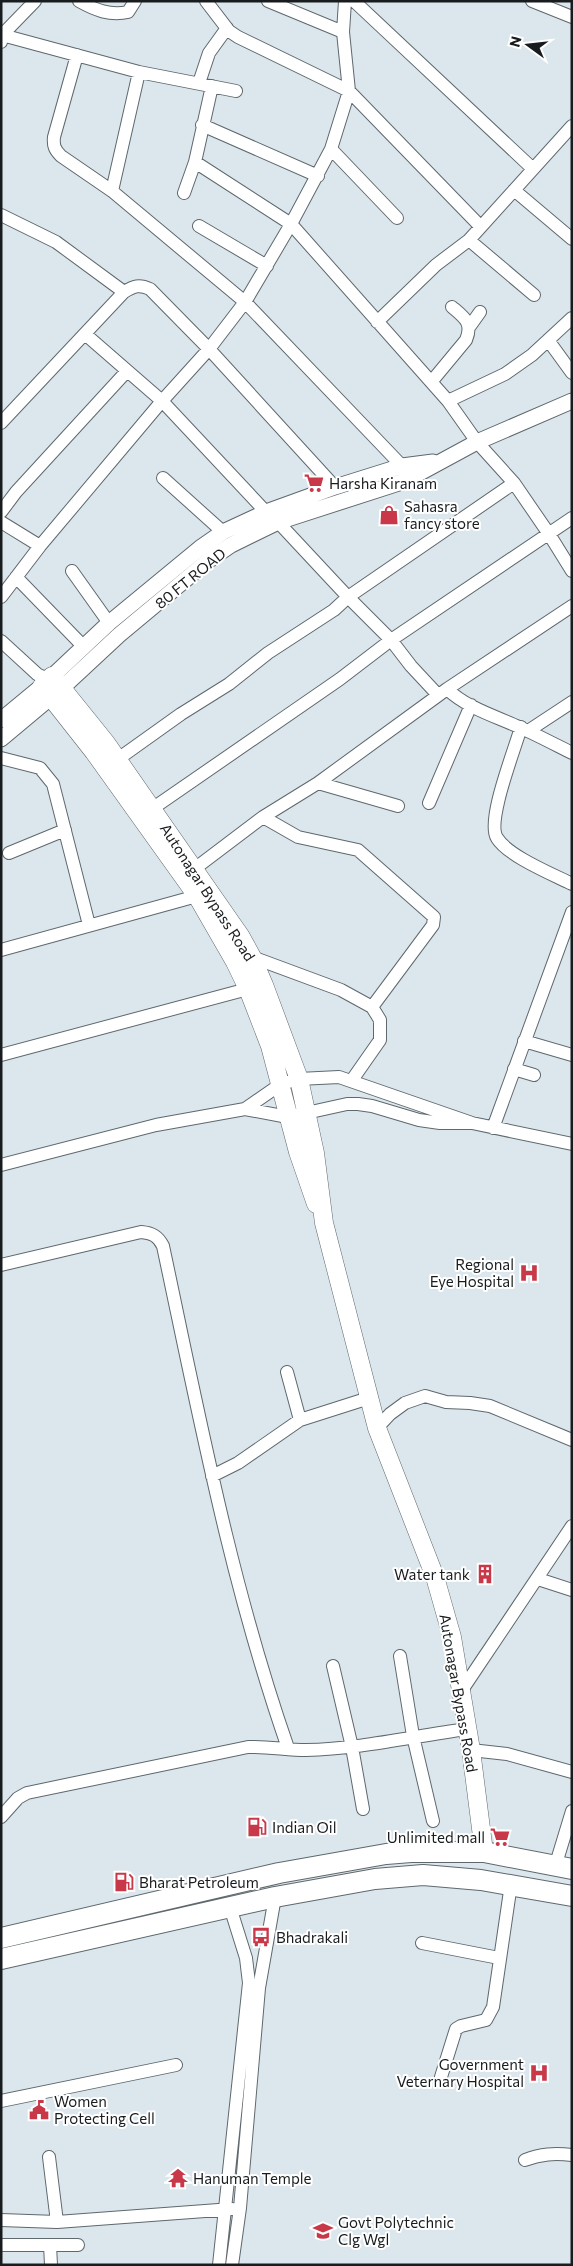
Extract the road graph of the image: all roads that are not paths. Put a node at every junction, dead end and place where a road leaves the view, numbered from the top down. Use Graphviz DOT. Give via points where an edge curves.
graph roads {
  1 [pos="35,1"];
  2 [pos="79,1"];
  3 [pos="135,1"];
  4 [pos="206,1"];
  5 [pos="268,1"];
  6 [pos="345,1"];
  7 [pos="354,1"];
  8 [pos="532,1"];
  9 [pos="572,17"];
  10 [pos="227,28"];
  11 [pos="343,32"];
  12 [pos="2,39"];
  13 [pos="77,55"];
  14 [pos="139,72"];
  15 [pos="199,83"];
  16 [pos="212,86"];
  17 [pos="236,91"];
  18 [pos="349,91"];
  19 [pos="202,125"];
  20 [pos="572,126"];
  21 [pos="331,149"];
  22 [pos="195,162"];
  23 [pos="532,168"];
  24 [pos="318,176"];
  25 [pos="514,190"];
  26 [pos="112,191"];
  27 [pos="184,193"];
  28 [pos="1,215"];
  29 [pos="397,218"];
  30 [pos="291,224"];
  31 [pos="199,226"];
  32 [pos="481,227"];
  33 [pos="572,238"];
  34 [pos="469,240"];
  35 [pos="266,266"];
  36 [pos="124,292"];
  37 [pos="534,295"];
  38 [pos="244,302"];
  39 [pos="452,307"];
  40 [pos="480,312"];
  41 [pos="572,318"];
  42 [pos="377,322"];
  43 [pos="470,326"];
  44 [pos="85,334"];
  45 [pos="548,340"];
  46 [pos="209,348"];
  47 [pos="128,371"];
  48 [pos="572,373"];
  49 [pos="432,381"];
  50 [pos="162,401"];
  51 [pos="448,401"];
  52 [pos="572,401"];
  53 [pos="1,423"];
  54 [pos="477,442"];
  55 [pos="440,461"];
  56 [pos="402,466"];
  57 [pos="163,478"];
  58 [pos="514,483"];
  59 [pos="335,487"];
  60 [pos="1,512"];
  61 [pos="266,512"];
  62 [pos="572,518"];
  63 [pos="1,522"];
  64 [pos="278,522"];
  65 [pos="223,532"];
  66 [pos="549,534"];
  67 [pos="40,546"];
  68 [pos="72,571"];
  69 [pos="572,571"];
  70 [pos="16,576"];
  71 [pos="1,597"];
  72 [pos="348,597"];
  73 [pos="572,606"];
  74 [pos="109,623"];
  75 [pos="392,640"];
  76 [pos="1,641"];
  77 [pos="83,646"];
  78 [pos="52,687"];
  79 [pos="442,692"];
  80 [pos="572,702"];
  81 [pos="470,705"];
  82 [pos="1,720"];
  83 [pos="524,729"];
  84 [pos="1,739"];
  85 [pos="572,753"];
  86 [pos="1,758"];
  87 [pos="118,760"];
  88 [pos="318,783"];
  89 [pos="429,803"];
  90 [pos="398,806"];
  91 [pos="146,813"];
  92 [pos="263,817"];
  93 [pos="65,830"];
  94 [pos="9,853"];
  95 [pos="189,873"];
  96 [pos="572,884"];
  97 [pos="196,896"];
  98 [pos="572,912"];
  99 [pos="89,925"];
  100 [pos="1,950"];
  101 [pos="252,957"];
  102 [pos="256,987"];
  103 [pos="372,1007"];
  104 [pos="524,1041"];
  105 [pos="1,1055"];
  106 [pos="572,1055"];
  107 [pos="514,1069"];
  108 [pos="534,1075"];
  109 [pos="299,1079"];
  110 [pos="352,1080"];
  111 [pos="281,1084"];
  112 [pos="244,1109"];
  113 [pos="307,1112"];
  114 [pos="288,1116"];
  115 [pos="472,1123"];
  116 [pos="493,1128"];
  117 [pos="571,1144"];
  118 [pos="1,1165"];
  119 [pos="324,1223"];
  120 [pos="1,1265"];
  121 [pos="287,1372"];
  122 [pos="369,1398"];
  123 [pos="300,1420"];
  124 [pos="377,1428"];
  125 [pos="572,1440"];
  126 [pos="212,1476"];
  127 [pos="572,1526"];
  128 [pos="538,1579"];
  129 [pos="572,1590"];
  130 [pos="400,1656"];
  131 [pos="333,1666"];
  132 [pos="462,1690"];
  133 [pos="467,1729"];
  134 [pos="413,1736"];
  135 [pos="352,1747"];
  136 [pos="288,1748"];
  137 [pos="471,1750"];
  138 [pos="572,1772"];
  139 [pos="363,1809"];
  140 [pos="572,1811"];
  141 [pos="1,1817"];
  142 [pos="433,1821"];
  143 [pos="484,1852"];
  144 [pos="563,1868"];
  145 [pos="511,1884"];
  146 [pos="572,1896"];
  147 [pos="275,1897"];
  148 [pos="230,1907"];
  149 [pos="1,1938"];
  150 [pos="422,1943"];
  151 [pos="499,1958"];
  152 [pos="1,1959"];
  153 [pos="176,2065"];
  154 [pos="441,2077"];
  155 [pos="1,2101"];
  156 [pos="572,2154"];
  157 [pos="49,2157"];
  158 [pos="525,2160"];
  159 [pos="240,2208"];
  160 [pos="225,2209"];
  161 [pos="1,2220"];
  162 [pos="57,2222"];
  163 [pos="1,2245"];
  164 [pos="50,2245"];
  165 [pos="78,2245"];
  166 [pos="51,2265"];
  167 [pos="219,2265"];
  168 [pos="232,2265"];
  1 -- 12 [label="street"];
  2 -- 3 [label="street" via="111,14 128,12"];
  4 -- 10 [label="street"];
  5 -- 11 [label="street"];
  6 -- 11 [label="street"];
  7 -- 23 [label="street"];
  8 -- 9 [label="street"];
  10 -- 15 [label="street" via="209,53"];
  10 -- 18 [label="street" via="238,37"];
  11 -- 18 [label="street"];
  12 -- 13 [label="street"];
  13 -- 14 [label="street"];
  13 -- 26 [label="street" via="53,144 61,156"];
  14 -- 15 [label="street"];
  14 -- 26 [label="street"];
  15 -- 16 [label="street"];
  16 -- 17 [label="street"];
  16 -- 19 [label="street"];
  18 -- 21 [label="street"];
  18 -- 32 [label="street"];
  19 -- 22 [label="street"];
  19 -- 24 [label="street"];
  20 -- 23 [label="street"];
  21 -- 24 [label="street"];
  21 -- 29 [label="street"];
  22 -- 27 [label="street"];
  22 -- 30 [label="street"];
  23 -- 25 [label="street"];
  24 -- 30 [label="street"];
  25 -- 32 [label="street"];
  25 -- 33 [label="street"];
  26 -- 38 [label="street"];
  28 -- 36 [label="street" via="56,242"];
  30 -- 35 [label="street"];
  30 -- 42 [label="street"];
  31 -- 35 [label="street"];
  32 -- 34 [label="street"];
  34 -- 37 [label="street"];
  34 -- 42 [label="street" via="436,265"];
  35 -- 38 [label="street"];
  36 -- 44 [label="street"];
  36 -- 46 [label="street" via="135,286 150,289"];
  38 -- 46 [label="street"];
  38 -- 56 [label="street"];
  39 -- 43 [label="street" via="467,319"];
  40 -- 43 [label="street"];
  41 -- 45 [label="street"];
  42 -- 49 [label="street"];
  43 -- 49 [label="street" via="466,340"];
  44 -- 47 [label="street"];
  44 -- 53 [label="street"];
  45 -- 48 [label="street"];
  45 -- 51 [label="street" via="505,374"];
  46 -- 50 [label="street"];
  46 -- 59 [label="street"];
  47 -- 50 [label="street"];
  47 -- 60 [label="street"];
  49 -- 51 [label="street"];
  50 -- 61 [label="street"];
  50 -- 67 [label="street"];
  51 -- 54 [label="street"];
  52 -- 54 [label="street, 80 FT ROAD"];
  54 -- 55 [label="street, 80 FT ROAD"];
  54 -- 58 [label="street"];
  55 -- 56 [label="street, 80 FT ROAD"];
  55 -- 64 [label="street, 80 FT ROAD" via="405,481"];
  56 -- 59 [label="street, 80 FT ROAD"];
  57 -- 65 [label="street"];
  58 -- 66 [label="street"];
  58 -- 72 [label="street"];
  59 -- 61 [label="street, 80 FT ROAD"];
  61 -- 65 [label="street, 80 FT ROAD"];
  62 -- 66 [label="street"];
  63 -- 67 [label="street"];
  64 -- 72 [label="street"];
  64 -- 78 [label="street, 80 FT ROAD" via="231,545 209,560"];
  65 -- 74 [label="street, 80 FT ROAD"];
  66 -- 69 [label="street"];
  66 -- 75 [label="street"];
  67 -- 70 [label="street"];
  68 -- 74 [label="street"];
  70 -- 71 [label="street"];
  70 -- 77 [label="street"];
  72 -- 75 [label="street"];
  72 -- 87 [label="street" via="334,610"];
  73 -- 79 [label="street"];
  74 -- 77 [label="street, 80 FT ROAD"];
  75 -- 79 [label="street" via="411,666"];
  75 -- 91 [label="street"];
  76 -- 78 [label="street"];
  77 -- 78 [label="street, 80 FT ROAD"];
  78 -- 82 [label="street, 80 FT ROAD"];
  78 -- 84 [label="street, 80 FT ROAD"];
  78 -- 87 [label="main road, Autonagar Bypass Road"];
  78 -- 91 [label="main road, Autonagar Bypass Road" via="94,752"];
  79 -- 81 [label="street"];
  79 -- 88 [label="street"];
  80 -- 83 [label="street"];
  81 -- 83 [label="street"];
  81 -- 89 [label="street"];
  83 -- 85 [label="street"];
  83 -- 96 [label="street" via="494,815 494,833 520,857"];
  86 -- 93 [label="street" via="31,764 48,775"];
  87 -- 91 [label="main road, Autonagar Bypass Road"];
  88 -- 90 [label="street"];
  88 -- 92 [label="street"];
  91 -- 95 [label="main road, Autonagar Bypass Road"];
  92 -- 95 [label="street"];
  92 -- 103 [label="street" via="298,837 358,850 434,917 433,925"];
  93 -- 94 [label="street"];
  93 -- 99 [label="street"];
  95 -- 97 [label="main road, Autonagar Bypass Road"];
  95 -- 101 [label="main road, Autonagar Bypass Road"];
  97 -- 99 [label="street"];
  97 -- 102 [label="main road, Autonagar Bypass Road"];
  98 -- 104 [label="street"];
  99 -- 100 [label="street"];
  101 -- 102 [label="main road, Autonagar Bypass Road"];
  101 -- 103 [label="street" via="341,990"];
  102 -- 105 [label="street"];
  102 -- 109 [label="main road, Autonagar Bypass Road"];
  102 -- 111 [label="main road, Autonagar Bypass Road"];
  103 -- 110 [label="street" via="380,1020 380,1040"];
  104 -- 106 [label="street"];
  104 -- 107 [label="street"];
  107 -- 108 [label="street"];
  107 -- 116 [label="street"];
  109 -- 110 [label="street" via="329,1076"];
  109 -- 111 [label="street"];
  109 -- 113 [label="main road, Autonagar Bypass Road"];
  110 -- 115 [label="street"];
  111 -- 112 [label="street"];
  111 -- 114 [label="main road, Autonagar Bypass Road"];
  112 -- 114 [label="street"];
  112 -- 118 [label="street" via="156,1125"];
  113 -- 114 [label="street"];
  113 -- 115 [label="street" via="358,1104 419,1120"];
  113 -- 119 [label="main road, Autonagar Bypass Road"];
  114 -- 119 [label="main road, Autonagar Bypass Road" via="310,1193"];
  115 -- 116 [label="street"];
  116 -- 117 [label="street"];
  119 -- 122 [label="main road, Autonagar Bypass Road"];
  120 -- 126 [label="street" via="141,1232 158,1237 163,1246"];
  121 -- 123 [label="street"];
  122 -- 123 [label="street"];
  122 -- 124 [label="main road, Autonagar Bypass Road"];
  123 -- 126 [label="street" via="238,1463"];
  124 -- 125 [label="street" via="405,1403 425,1396 446,1402 490,1406"];
  124 -- 132 [label="main road, Autonagar Bypass Road" via="435,1577 452,1637"];
  126 -- 136 [label="street" via="248,1623"];
  127 -- 128 [label="street"];
  128 -- 129 [label="street"];
  128 -- 132 [label="street"];
  130 -- 134 [label="street"];
  131 -- 135 [label="street"];
  132 -- 133 [label="main road, Autonagar Bypass Road"];
  133 -- 134 [label="street"];
  133 -- 137 [label="main road, Autonagar Bypass Road"];
  134 -- 135 [label="street"];
  134 -- 142 [label="street"];
  135 -- 136 [label="street"];
  135 -- 139 [label="street"];
  136 -- 141 [label="street" via="248,1747 27,1793"];
  137 -- 138 [label="street" via="507,1754"];
  137 -- 143 [label="main road, Autonagar Bypass Road"];
  140 -- 144 [label="street"];
  143 -- 144 [label="highway"];
  143 -- 149 [label="highway" via="411,1852 319,1865"];
  145 -- 146 [label="highway"];
  145 -- 147 [label="highway" via="423,1875 375,1879"];
  145 -- 151 [label="street"];
  147 -- 148 [label="highway"];
  147 -- 159 [label="street" via="259,1988"];
  148 -- 152 [label="highway"];
  148 -- 160 [label="street" via="246,1958 248,1983"];
  150 -- 151 [label="street"];
  151 -- 154 [label="street" via="490,2015 486,2020 456,2029"];
  153 -- 155 [label="street"];
  156 -- 158 [label="street" via="547,2154"];
  157 -- 162 [label="street"];
  159 -- 160 [label="street"];
  159 -- 168 [label="street"];
  160 -- 162 [label="street"];
  160 -- 167 [label="street"];
  161 -- 162 [label="street"];
  163 -- 164 [label="street"];
  164 -- 165 [label="street"];
  164 -- 166 [label="street"];
}
